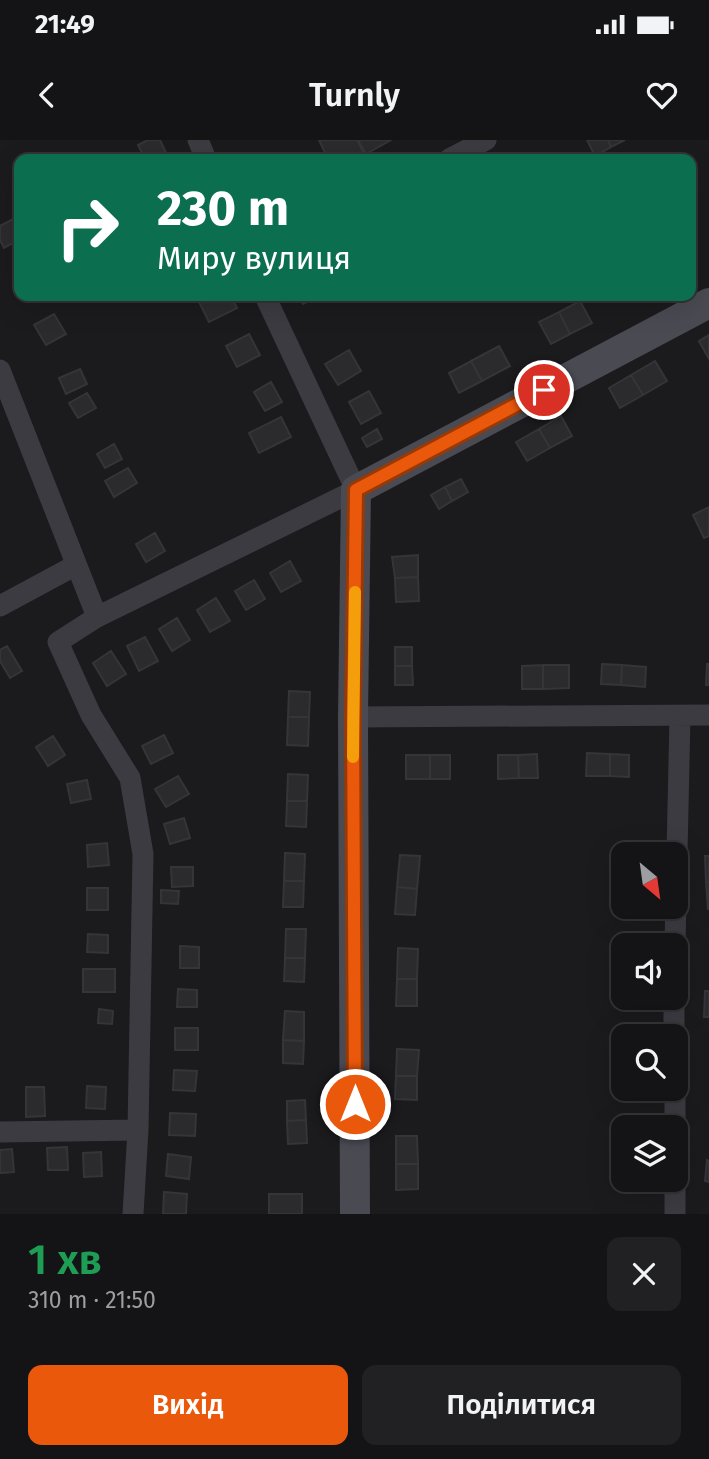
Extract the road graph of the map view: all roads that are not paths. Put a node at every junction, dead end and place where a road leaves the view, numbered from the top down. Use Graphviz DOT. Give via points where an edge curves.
graph roads {
  1 [pos="485,140"];
  2 [pos="458,154"];
  3 [pos="267,301"];
  4 [pos="709,303"];
  5 [pos="0,370"];
  6 [pos="356,490"];
  7 [pos="76,565"];
  8 [pos="0,606"];
  9 [pos="97,617"];
  10 [pos="709,715"];
  11 [pos="680,716"];
  12 [pos="353,717"];
  13 [pos="675,933"];
  14 [pos="138,1130"];
  15 [pos="0,1132"];
  16 [pos="675,1192"];
  17 [pos="133,1214"];
  18 [pos="355,1214"];
  19 [pos="675,1214"];
  1 -- 2 [label="street"];
  3 -- 6 [label="street"];
  4 -- 6 [label="main road"];
  5 -- 7 [label="street"];
  6 -- 9 [label="street"];
  6 -- 12 [label="main road"];
  7 -- 8 [label="street"];
  7 -- 9 [label="street"];
  9 -- 14 [label="street" via="58,642 91,715 130,778 143,854"];
  10 -- 11 [label="street"];
  11 -- 12 [label="street"];
  11 -- 13 [label="street"];
  12 -- 18 [label="main road"];
  14 -- 15 [label="street"];
  14 -- 17 [label="street"];
  16 -- 19 [label="street"];
}
